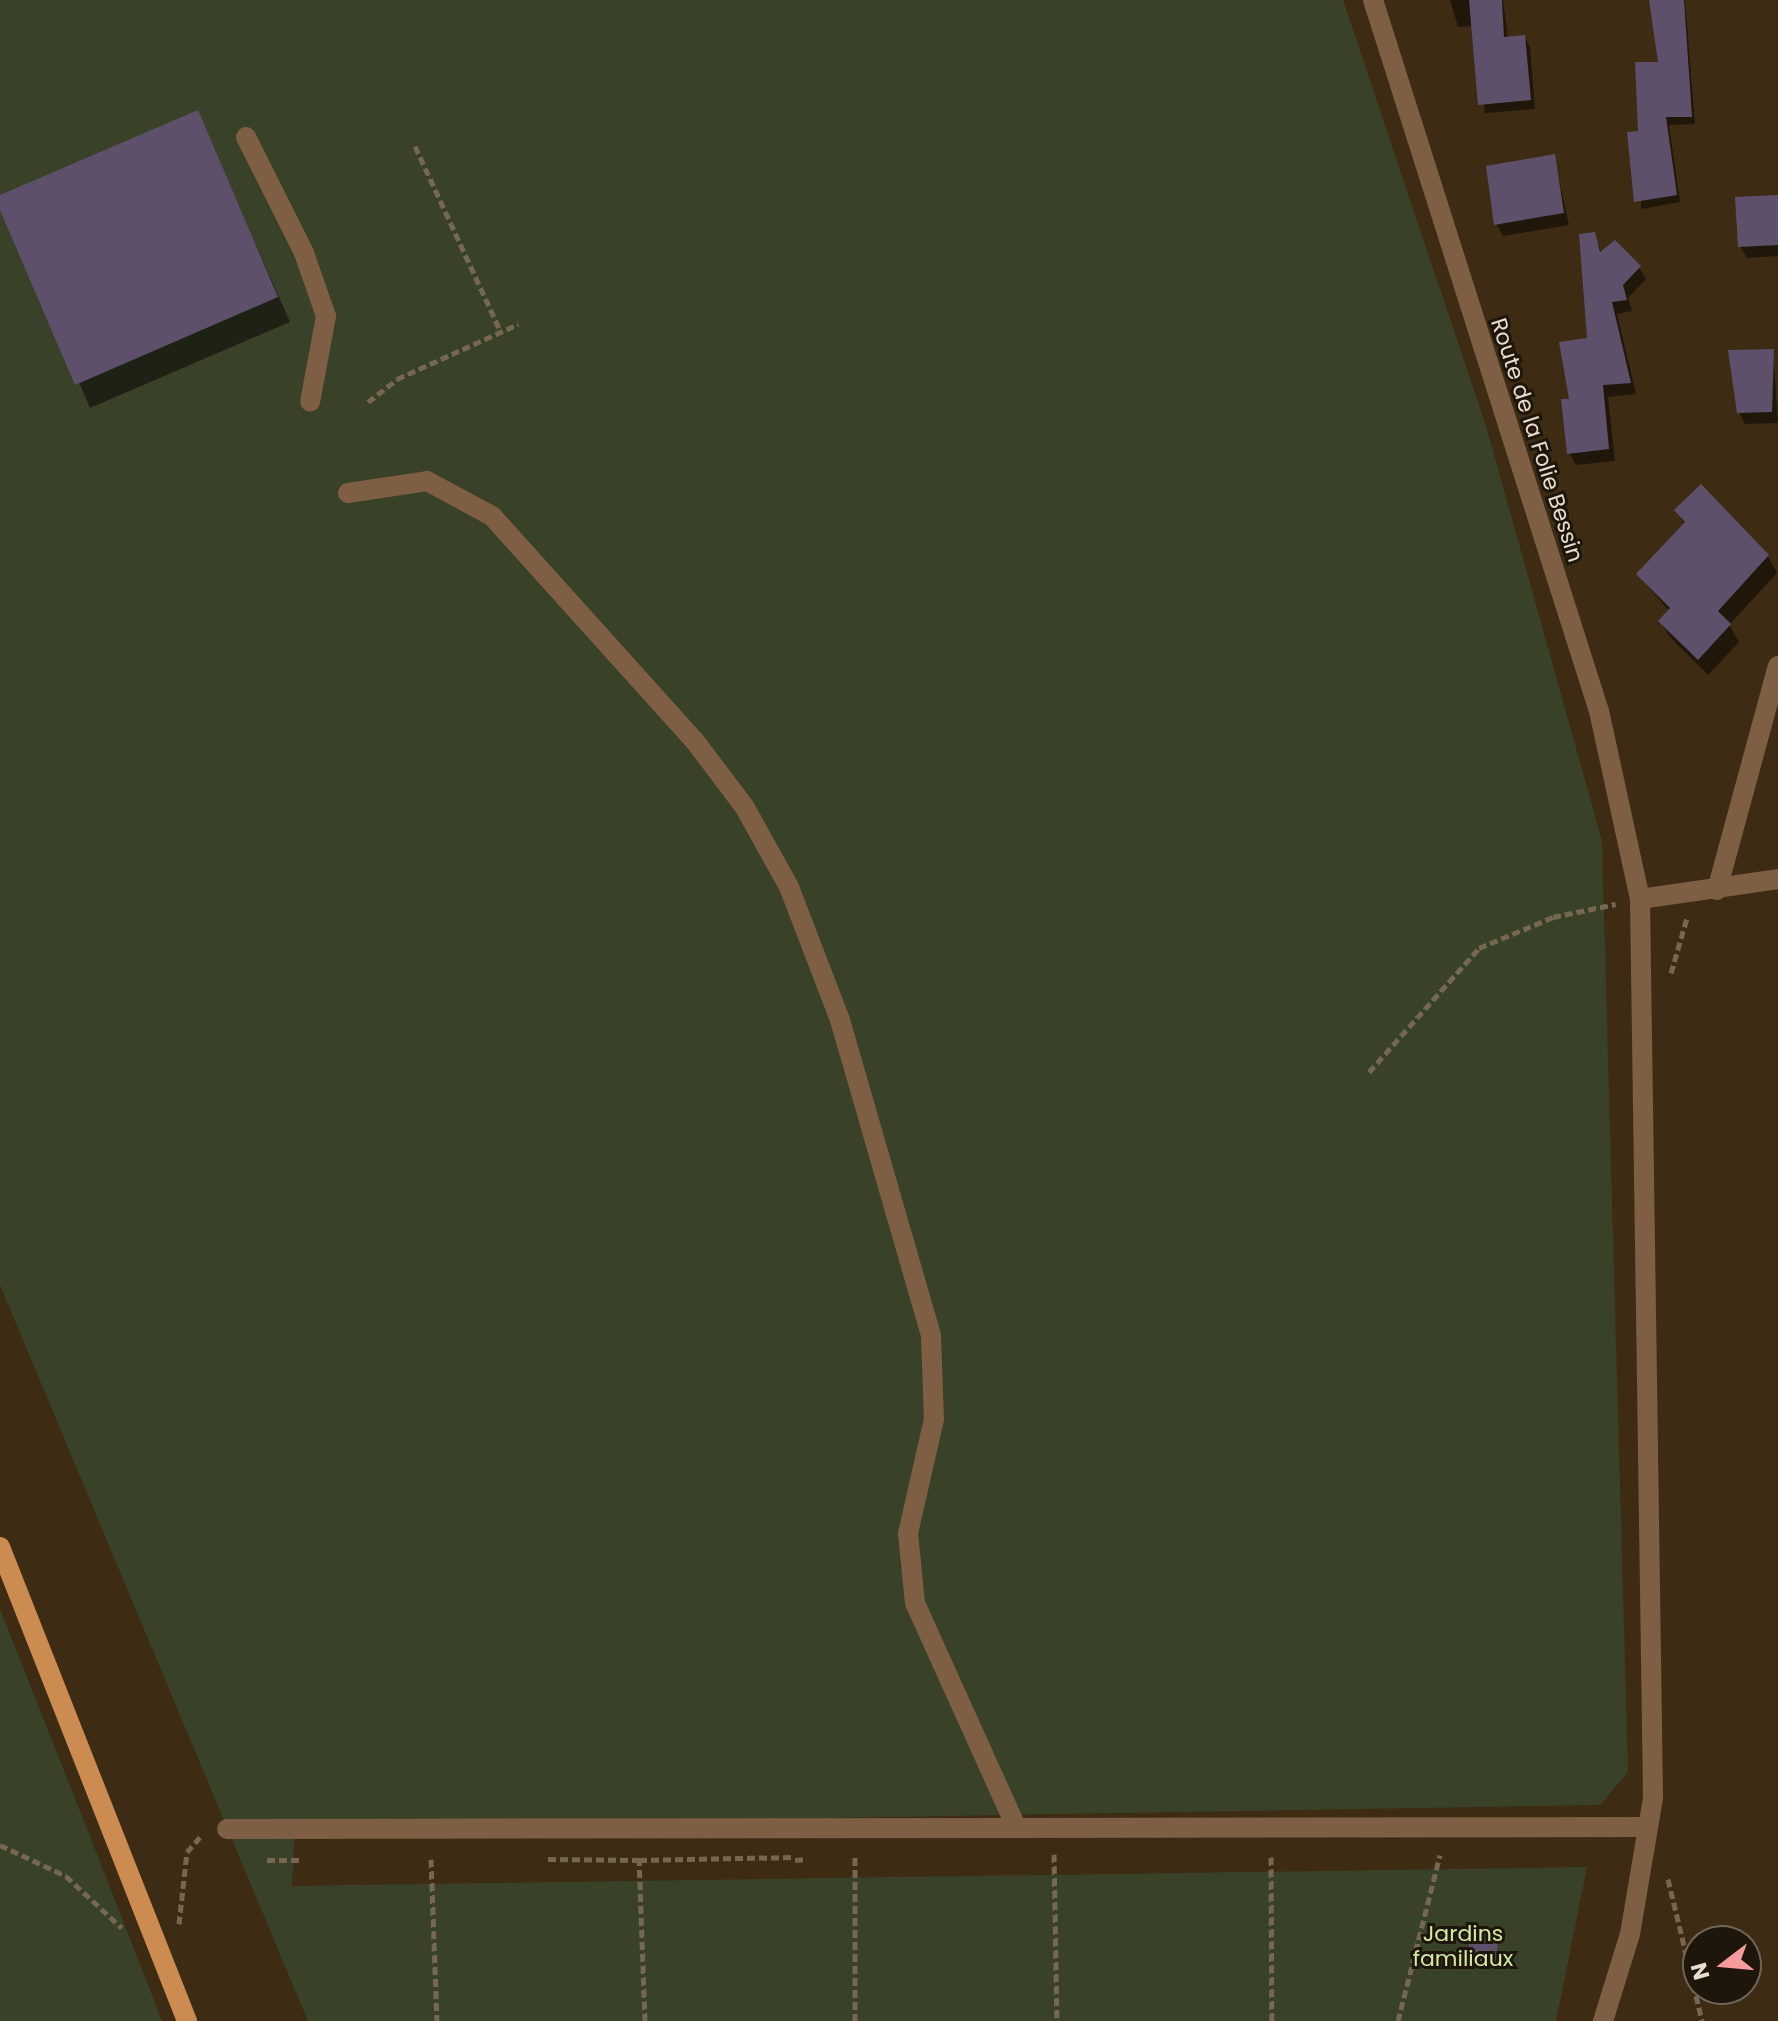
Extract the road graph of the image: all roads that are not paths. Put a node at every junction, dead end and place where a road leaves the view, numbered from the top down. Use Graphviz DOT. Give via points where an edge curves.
graph roads {
  1 [pos="1373,0"];
  2 [pos="246,137"];
  3 [pos="310,402"];
  4 [pos="348,493"];
  5 [pos="1778,666"];
  6 [pos="1778,879"];
  7 [pos="1717,890"];
  8 [pos="1640,899"];
  9 [pos="0,1547"];
  10 [pos="1016,1827"];
  11 [pos="227,1829"];
  12 [pos="1647,1836"];
  13 [pos="187,2021"];
  14 [pos="1603,2021"];
  1 -- 8 [label="street, Route de la Folie Bessin" via="1599,711"];
  2 -- 3 [label="street" via="304,253 326,316"];
  4 -- 10 [label="street" via="427,481 492,516 694,740 744,806 789,887 840,1020 931,1335 934,1419 908,1533 915,1603"];
  5 -- 7 [label="street"];
  6 -- 7 [label="street"];
  7 -- 8 [label="street"];
  8 -- 12 [label="street, Route de la Folie Bessin"];
  9 -- 13 [label="main road"];
  10 -- 11 [label="street"];
  10 -- 12 [label="street"];
  12 -- 14 [label="street, Route de la Folie Bessin"];
}
